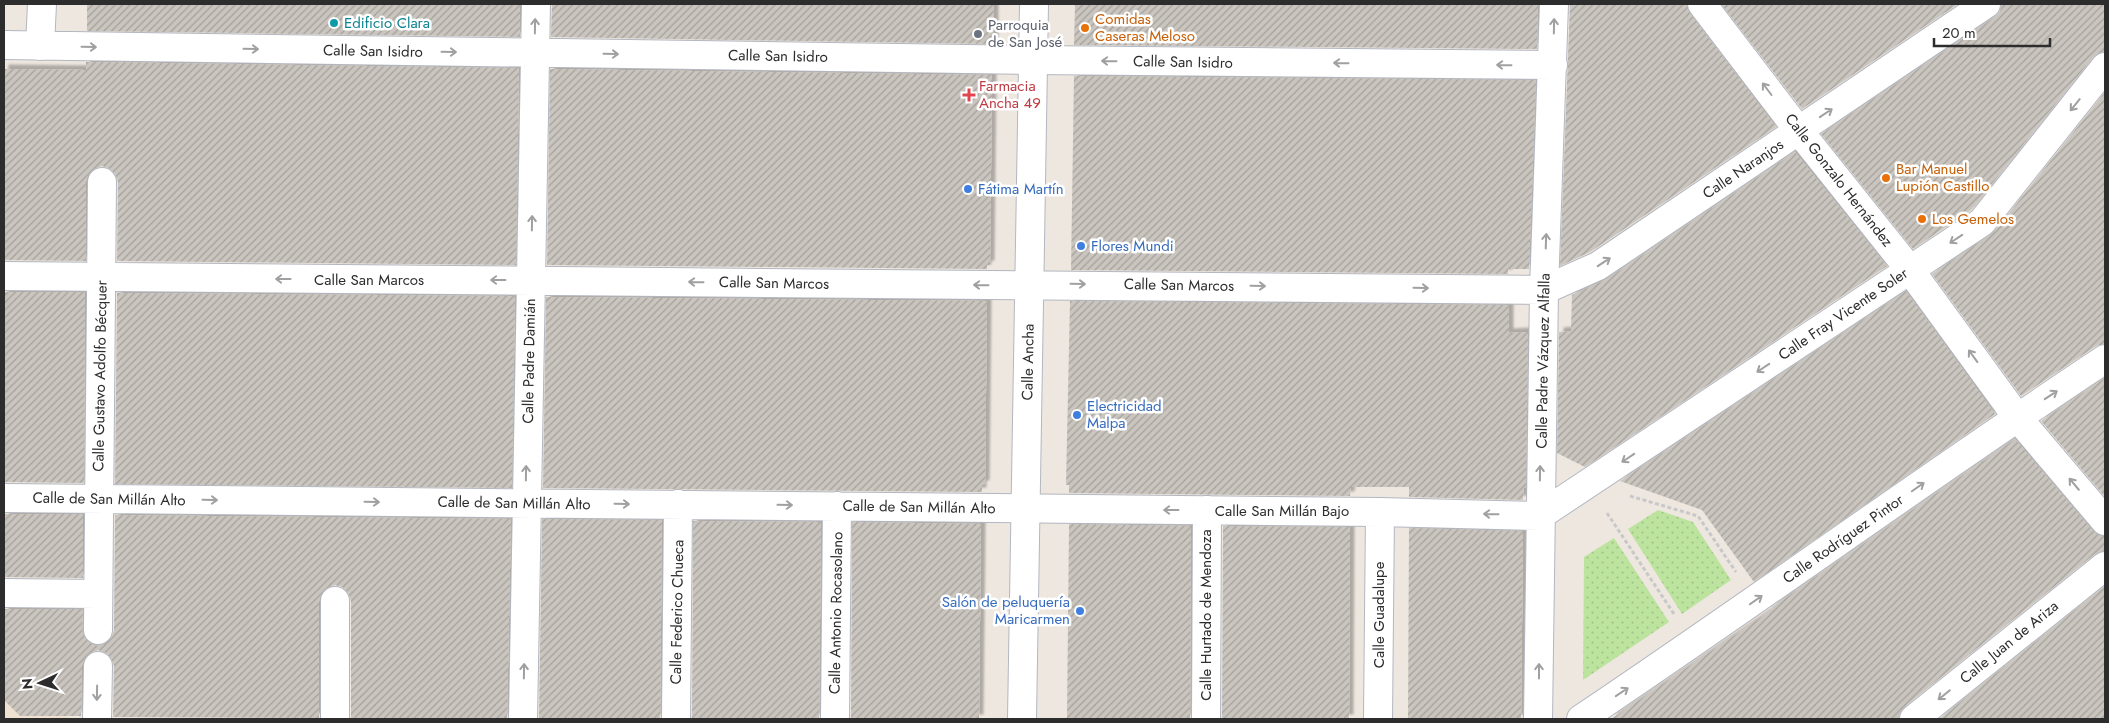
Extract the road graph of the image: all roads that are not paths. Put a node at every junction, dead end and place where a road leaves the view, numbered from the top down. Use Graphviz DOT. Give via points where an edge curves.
graph roads {
  1 [pos="42,4"];
  2 [pos="536,4"];
  3 [pos="1034,4"];
  4 [pos="1554,4"];
  5 [pos="1702,4"];
  6 [pos="1986,4"];
  7 [pos="4,45"];
  8 [pos="40,46"];
  9 [pos="535,53"];
  10 [pos="1033,60"];
  11 [pos="1553,65"];
  12 [pos="2105,67"];
  13 [pos="1799,131"];
  14 [pos="102,182"];
  15 [pos="1910,270"];
  16 [pos="4,276"];
  17 [pos="102,278"];
  18 [pos="531,281"];
  19 [pos="1030,285"];
  20 [pos="1544,290"];
  21 [pos="2105,359"];
  22 [pos="2017,417"];
  23 [pos="4,498"];
  24 [pos="99,499"];
  25 [pos="526,503"];
  26 [pos="678,504"];
  27 [pos="837,506"];
  28 [pos="1025,508"];
  29 [pos="1207,510"];
  30 [pos="1380,512"];
  31 [pos="1540,516"];
  32 [pos="2105,521"];
  33 [pos="2105,566"];
  34 [pos="4,593"];
  35 [pos="98,594"];
  36 [pos="336,601"];
  37 [pos="98,630"];
  38 [pos="98,666"];
  39 [pos="97,719"];
  40 [pos="335,719"];
  41 [pos="523,719"];
  42 [pos="676,719"];
  43 [pos="835,719"];
  44 [pos="1022,719"];
  45 [pos="1206,719"];
  46 [pos="1378,719"];
  47 [pos="1538,719"];
  48 [pos="1582,719"];
  49 [pos="1914,719"];
  1 -- 8 [label="street"];
  9 -- 2 [label="street, Calle Padre Damián, one-way"];
  3 -- 10 [label="street, Calle Ancha"];
  11 -- 4 [label="street, Calle Padre Vázquez Alfalla, one-way"];
  13 -- 5 [label="street, Calle Gonzalo Hernández, one-way"];
  13 -- 6 [label="street, Calle Naranjos, one-way"];
  7 -- 8 [label="street, Calle San Isidro"];
  8 -- 9 [label="street, Calle San Isidro, one-way"];
  9 -- 10 [label="street, Calle San Isidro, one-way"];
  18 -- 9 [label="street, Calle Padre Damián, one-way"];
  11 -- 10 [label="street, Calle San Isidro, one-way"];
  10 -- 19 [label="street, Calle Ancha"];
  20 -- 11 [label="street, Calle Padre Vázquez Alfalla, one-way"];
  12 -- 15 [label="street, Calle Fray Vicente Soler, one-way" via="1982,222"];
  13 -- 15 [label="street, Calle Gonzalo Hernández"];
  20 -- 13 [label="street, Calle Naranjos, one-way" via="1598,266"];
  14 -- 17 [label="street, Calle Gustavo Adolfo Bécquer"];
  22 -- 15 [label="street, Calle Gonzalo Hernández, one-way"];
  15 -- 31 [label="street, Calle Fray Vicente Soler, one-way"];
  16 -- 17 [label="street, Calle San Marcos"];
  18 -- 17 [label="street, Calle San Marcos, one-way"];
  17 -- 24 [label="street, Calle Gustavo Adolfo Bécquer"];
  19 -- 18 [label="street, Calle San Marcos, one-way"];
  25 -- 18 [label="street, Calle Padre Damián, one-way"];
  19 -- 20 [label="street, Calle San Marcos, one-way"];
  19 -- 28 [label="street, Calle Ancha"];
  31 -- 20 [label="street, Calle Padre Vázquez Alfalla, one-way"];
  22 -- 21 [label="street, Calle Rodríguez Pintor, one-way"];
  32 -- 22 [label="street, Calle Gonzalo Hernández, one-way"];
  48 -- 22 [label="street, Calle Rodríguez Pintor, one-way"];
  23 -- 24 [label="street, Calle de San Millán Alto"];
  24 -- 25 [label="street, Calle de San Millán Alto, one-way"];
  24 -- 35 [label="street, Calle Gustavo Adolfo Bécquer"];
  25 -- 26 [label="street, Calle de San Millán Alto, one-way"];
  41 -- 25 [label="street, Calle Padre Damián, one-way"];
  26 -- 27 [label="street, Calle de San Millán Alto, one-way"];
  26 -- 42 [label="street, Calle Federico Chueca"];
  27 -- 28 [label="street, Calle de San Millán Alto"];
  27 -- 43 [label="street, Calle Antonio Rocasolano"];
  29 -- 28 [label="street, Calle San Millán Bajo, one-way"];
  28 -- 44 [label="street, Calle Ancha"];
  29 -- 30 [label="street, Calle San Millán Bajo"];
  29 -- 45 [label="street, Calle Hurtado de Mendoza"];
  31 -- 30 [label="street, Calle San Millán Bajo, one-way"];
  30 -- 46 [label="street, Calle Guadalupe"];
  47 -- 31 [label="street, Calle Padre Vázquez Alfalla, one-way"];
  33 -- 49 [label="street, Calle Juan de Ariza, one-way"];
  34 -- 35 [label="street"];
  35 -- 37 [label="street, Calle Gustavo Adolfo Bécquer"];
  36 -- 40 [label="street"];
  38 -- 39 [label="street, one-way"];
}
